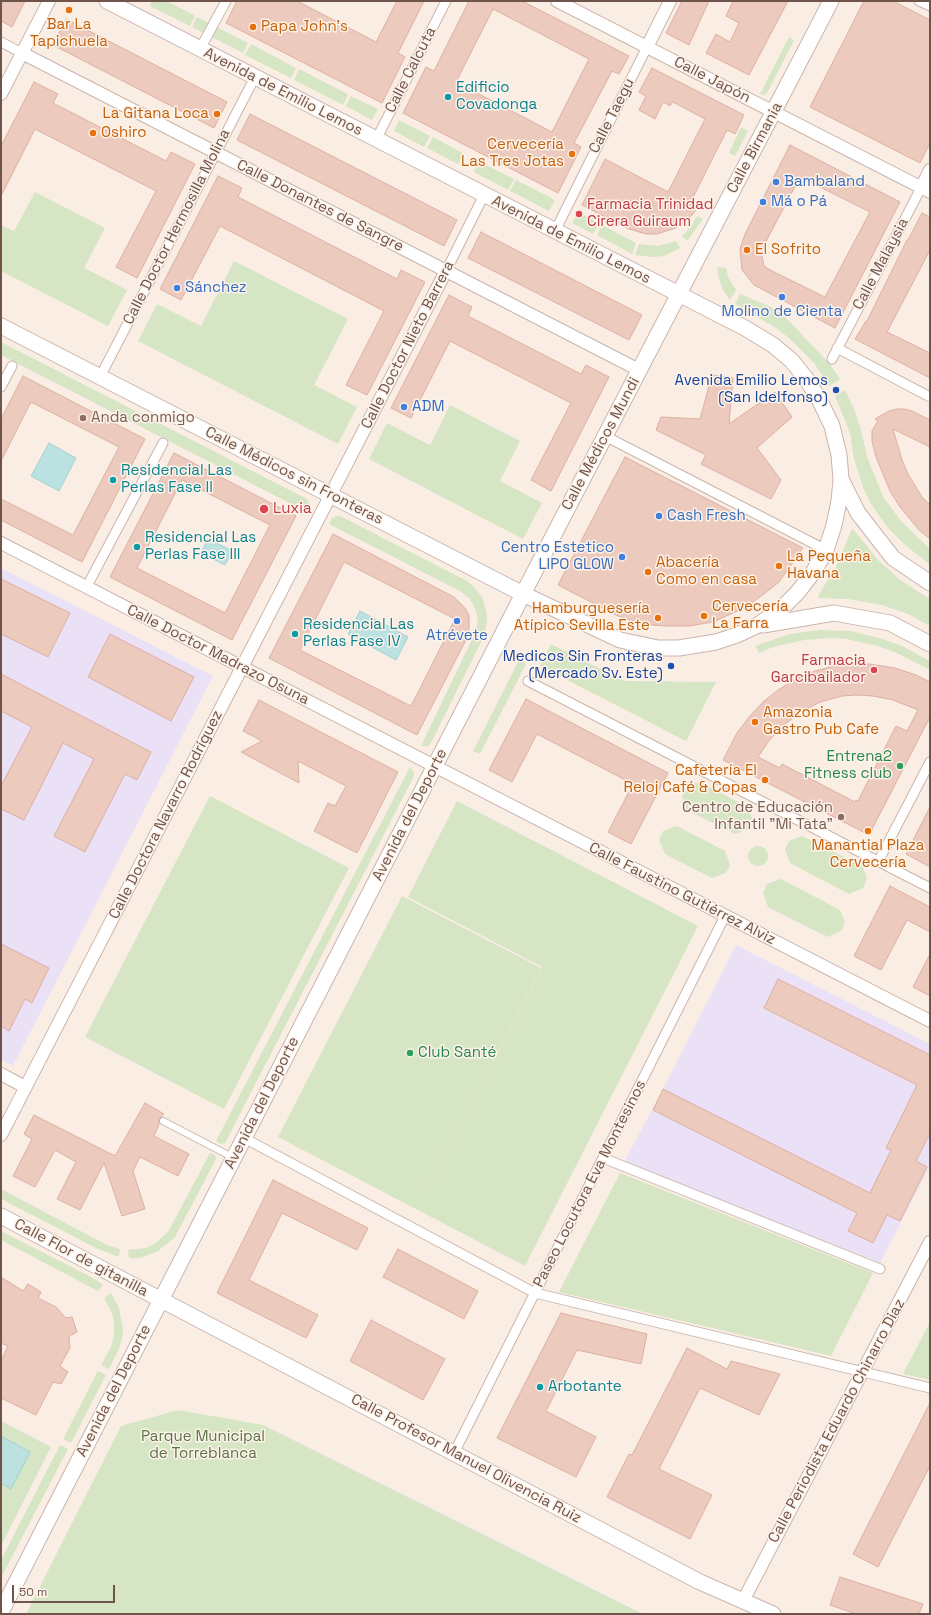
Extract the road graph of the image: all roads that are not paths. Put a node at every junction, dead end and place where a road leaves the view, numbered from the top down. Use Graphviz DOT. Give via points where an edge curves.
graph roads {
  1 [pos="49,1"];
  2 [pos="107,1"];
  3 [pos="226,1"];
  4 [pos="446,1"];
  5 [pos="557,1"];
  6 [pos="670,1"];
  7 [pos="831,1"];
  8 [pos="919,1"];
  9 [pos="930,6"];
  10 [pos="1,42"];
  11 [pos="647,47"];
  12 [pos="200,49"];
  13 [pos="22,53"];
  14 [pos="254,77"];
  15 [pos="1,94"];
  16 [pos="774,112"];
  17 [pos="376,140"];
  18 [pos="216,152"];
  19 [pos="930,170"];
  20 [pos="925,190"];
  21 [pos="484,195"];
  22 [pos="555,232"];
  23 [pos="446,271"];
  24 [pos="678,295"];
  25 [pos="1,326"];
  26 [pos="837,348"];
  27 [pos="832,359"];
  28 [pos="12,366"];
  29 [pos="639,370"];
  30 [pos="100,377"];
  31 [pos="1,387"];
  32 [pos="930,397"];
  33 [pos="605,436"];
  34 [pos="163,443"];
  35 [pos="841,479"];
  36 [pos="330,495"];
  37 [pos="1,544"];
  38 [pos="826,550"];
  39 [pos="930,583"];
  40 [pos="86,588"];
  41 [pos="523,594"];
  42 [pos="758,625"];
  43 [pos="930,644"];
  44 [pos="241,668"];
  45 [pos="528,681"];
  46 [pos="930,762"];
  47 [pos="435,766"];
  48 [pos="878,862"];
  49 [pos="930,888"];
  50 [pos="725,916"];
  51 [pos="930,1022"];
  52 [pos="1,1074"];
  53 [pos="26,1087"];
  54 [pos="163,1121"];
  55 [pos="1,1135"];
  56 [pos="244,1138"];
  57 [pos="234,1158"];
  58 [pos="603,1158"];
  59 [pos="1,1216"];
  60 [pos="930,1242"];
  61 [pos="880,1269"];
  62 [pos="535,1293"];
  63 [pos="161,1300"];
  64 [pos="862,1372"];
  65 [pos="930,1388"];
  66 [pos="454,1453"];
  67 [pos="743,1601"];
  68 [pos="1,1612"];
  69 [pos="773,1614"];
  1 -- 13 [label="street"];
  2 -- 12 [label="street, Avenida de Emilio Lemos"];
  3 -- 12 [label="street"];
  4 -- 17 [label="street, Calle Calcuta"];
  5 -- 11 [label="street, Calle Japón"];
  6 -- 11 [label="street, Calle Taegu"];
  7 -- 16 [label="street, Calle Birmania"];
  8 -- 9 [label="street"];
  10 -- 13 [label="street, Calle Donantes de Sangre"];
  11 -- 16 [label="street, Calle Japón"];
  11 -- 22 [label="street, Calle Taegu"];
  12 -- 14 [label="street, Avenida de Emilio Lemos"];
  13 -- 15 [label="street"];
  13 -- 18 [label="street, Calle Donantes de Sangre"];
  14 -- 17 [label="street, Avenida de Emilio Lemos"];
  14 -- 18 [label="street, Calle Doctor Hermosilla Molina"];
  16 -- 20 [label="street, Calle Japón"];
  16 -- 24 [label="street, Calle Birmania"];
  17 -- 21 [label="street, Avenida de Emilio Lemos"];
  18 -- 23 [label="street, Calle Donantes de Sangre"];
  18 -- 30 [label="street, Calle Doctor Hermosilla Molina"];
  19 -- 20 [label="street, Calle Malaysia"];
  20 -- 26 [label="street, Calle Malaysia"];
  21 -- 22 [label="street, Avenida de Emilio Lemos"];
  21 -- 23 [label="street, Calle Doctor Nieto Barrera"];
  22 -- 24 [label="street, Avenida de Emilio Lemos"];
  23 -- 29 [label="street, Calle Donantes de Sangre"];
  23 -- 36 [label="street, Calle Doctor Nieto Barrera"];
  24 -- 29 [label="street, Calle Médicos Mundi"];
  24 -- 35 [label="street, Avenida de Emilio Lemos" via="774,345 792,361 820,399 832,426 840,455"];
  25 -- 30 [label="street, Calle Médicos sin Fronteras"];
  26 -- 27 [label="street, Calle Malaysia"];
  26 -- 32 [label="street"];
  28 -- 31 [label="street"];
  29 -- 33 [label="street, Calle Médicos Mundi"];
  30 -- 36 [label="street, Calle Médicos sin Fronteras"];
  33 -- 38 [label="street"];
  33 -- 41 [label="street, Calle Médicos Mundi"];
  34 -- 40 [label="street"];
  35 -- 38 [label="street" via="834,525"];
  35 -- 39 [label="street, Avenida de Emilio Lemos" via="858,513 893,558"];
  36 -- 41 [label="street, Calle Médicos sin Fronteras"];
  36 -- 44 [label="street, Calle Doctora Navarro Rodríguez"];
  37 -- 40 [label="street, Calle Doctor Madrazo Osuna"];
  38 -- 42 [label="street" via="798,592 780,610"];
  40 -- 44 [label="street, Calle Doctor Madrazo Osuna"];
  41 -- 42 [label="street, Calle Médicos sin Fronteras" via="620,640 658,648 704,645 737,635"];
  41 -- 47 [label="street, Avenida del Deporte"];
  42 -- 43 [label="street" via="834,613 890,623"];
  44 -- 47 [label="street, Calle Doctor Madrazo Osuna"];
  44 -- 53 [label="street, Calle Doctora Navarro Rodríguez"];
  45 -- 48 [label="street"];
  46 -- 48 [label="street"];
  47 -- 50 [label="street, Calle Faustino Gutiérrez Alviz"];
  47 -- 56 [label="street, Avenida del Deporte"];
  48 -- 49 [label="street"];
  50 -- 51 [label="street, Calle Faustino Gutiérrez Alviz"];
  50 -- 58 [label="street, Paseo Locutora Eva Montesinos"];
  52 -- 53 [label="street"];
  53 -- 55 [label="street, Calle Doctora Navarro Rodríguez"];
  54 -- 57 [label="lane"];
  56 -- 57 [label="street, Avenida del Deporte"];
  56 -- 62 [label="street"];
  57 -- 63 [label="street, Avenida del Deporte"];
  58 -- 61 [label="street"];
  58 -- 62 [label="street, Paseo Locutora Eva Montesinos"];
  59 -- 63 [label="street, Calle Flor de gitanilla"];
  60 -- 64 [label="street, Calle Periodista Eduardo Chinarro Diaz"];
  62 -- 64 [label="street"];
  62 -- 66 [label="street, Paseo Locutora Eva Montesinos"];
  63 -- 66 [label="street, Calle Profesor Manuel Olivencia Ruiz"];
  63 -- 68 [label="street, Avenida del Deporte"];
  64 -- 65 [label="street"];
  64 -- 67 [label="street, Calle Periodista Eduardo Chinarro Diaz"];
  66 -- 67 [label="street, Calle Profesor Manuel Olivencia Ruiz" via="700,1582"];
  67 -- 69 [label="street, Calle Profesor Manuel Olivencia Ruiz"];
}
